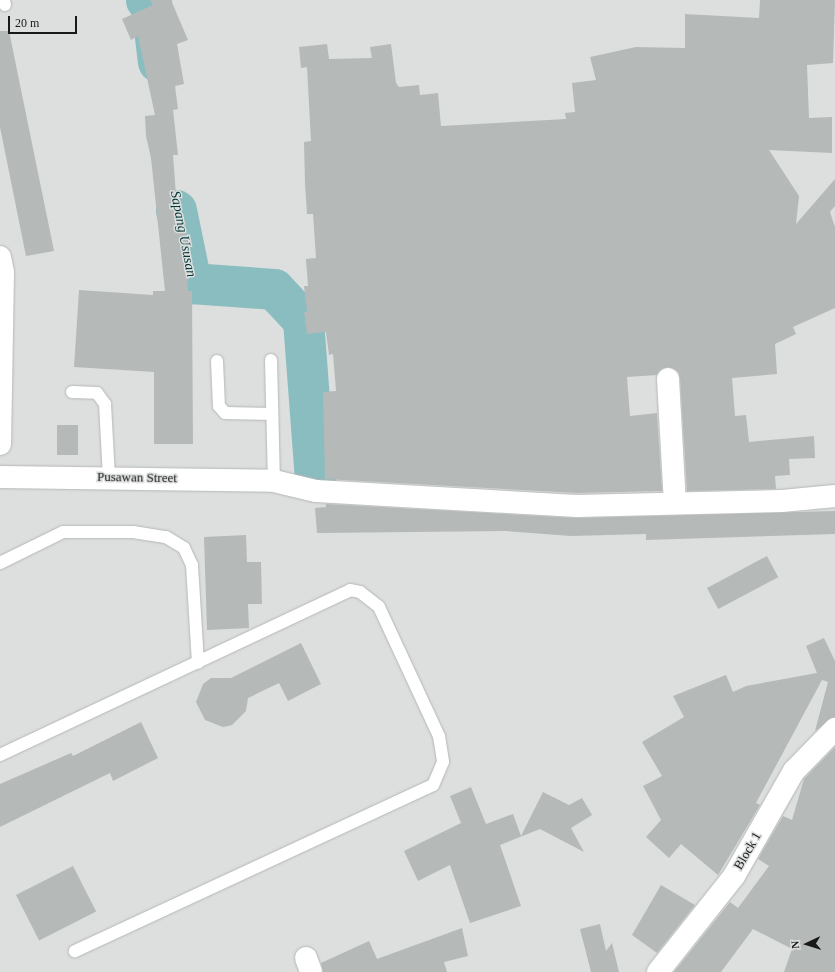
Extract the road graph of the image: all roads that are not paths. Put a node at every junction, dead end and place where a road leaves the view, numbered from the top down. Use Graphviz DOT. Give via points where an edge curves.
graph roads {
  1 [pos="0,257"];
  2 [pos="271,360"];
  3 [pos="217,361"];
  4 [pos="668,379"];
  5 [pos="72,392"];
  6 [pos="272,414"];
  7 [pos="0,444"];
  8 [pos="0,477"];
  9 [pos="109,478"];
  10 [pos="274,481"];
  11 [pos="835,496"];
  12 [pos="675,503"];
  13 [pos="0,563"];
  14 [pos="198,663"];
  15 [pos="835,729"];
  16 [pos="0,755"];
  17 [pos="75,951"];
  18 [pos="658,972"];
  1 -- 7 [label="street" via="4,273"];
  2 -- 6 [label="lane"];
  3 -- 6 [label="lane" via="219,406 225,413"];
  4 -- 12 [label="street"];
  5 -- 9 [label="lane" via="97,393 105,404"];
  6 -- 10 [label="lane"];
  8 -- 9 [label="street, Pusawan Street"];
  9 -- 10 [label="street, Pusawan Street"];
  10 -- 12 [label="street, Pusawan Street" via="316,491 508,503"];
  11 -- 12 [label="street, Pusawan Street" via="782,501"];
  13 -- 14 [label="lane" via="63,532 133,532 166,537 184,548 192,565"];
  14 -- 16 [label="lane"];
  14 -- 17 [label="lane" via="350,590 360,592 379,607 439,736 443,762 433,785"];
  15 -- 18 [label="street, Block 1" via="794,771 734,876"];
}
